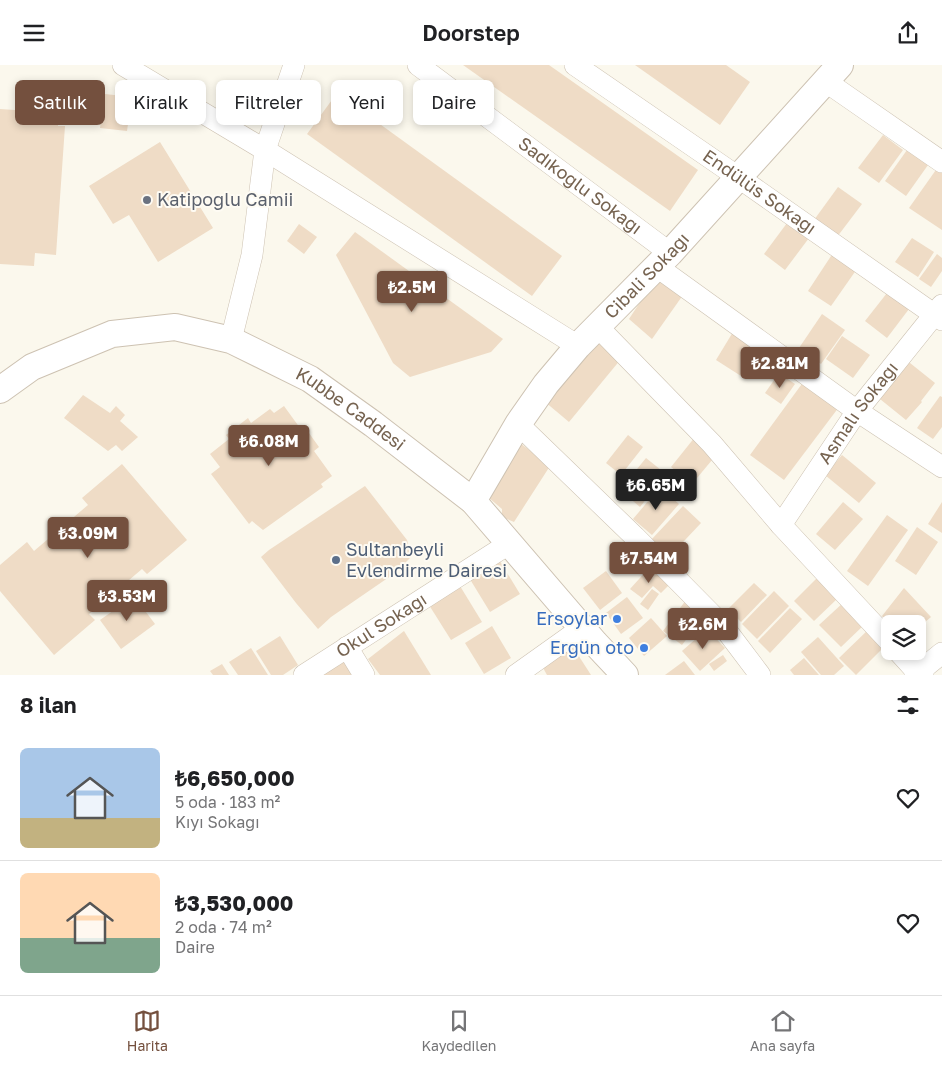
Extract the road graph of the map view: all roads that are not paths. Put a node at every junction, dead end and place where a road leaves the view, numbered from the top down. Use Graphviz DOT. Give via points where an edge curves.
graph roads {
  1 [pos="123,65"];
  2 [pos="294,65"];
  3 [pos="418,65"];
  4 [pos="575,65"];
  5 [pos="830,71"];
  6 [pos="265,150"];
  7 [pos="942,162"];
  8 [pos="738,177"];
  9 [pos="663,259"];
  10 [pos="940,313"];
  11 [pos="598,326"];
  12 [pos="231,340"];
  13 [pos="578,346"];
  14 [pos="0,391"];
  15 [pos="857,411"];
  16 [pos="518,424"];
  17 [pos="942,467"];
  18 [pos="474,501"];
  19 [pos="781,525"];
  20 [pos="510,543"];
  21 [pos="582,628"];
  22 [pos="881,632"];
  23 [pos="347,647"];
  24 [pos="942,653"];
  25 [pos="906,660"];
  26 [pos="919,674"];
  27 [pos="304,675"];
  28 [pos="364,675"];
  29 [pos="516,675"];
  30 [pos="625,675"];
  31 [pos="760,675"];
  1 -- 6 [label="street"];
  2 -- 6 [label="street"];
  3 -- 9 [label="street, Sadıkoğlu Sokağı"];
  4 -- 8 [label="street, Endülüs Sokağı"];
  5 -- 7 [label="street"];
  5 -- 8 [label="street, Cibali Sokağı"];
  6 -- 12 [label="street" via="252,255"];
  6 -- 13 [label="street"];
  8 -- 9 [label="street, Cibali Sokağı"];
  8 -- 10 [label="street, Endülüs Sokağı"];
  9 -- 11 [label="street, Cibali Sokağı"];
  9 -- 15 [label="street, Sadıkoğlu Sokağı"];
  10 -- 15 [label="street, Asmalı Sokağı"];
  11 -- 13 [label="street, Cibali Sokağı"];
  11 -- 19 [label="street" via="712,444"];
  12 -- 14 [label="street, Kubbe Caddesi" via="175,327 112,334 32,367"];
  12 -- 18 [label="street, Kubbe Caddesi" via="310,379"];
  13 -- 16 [label="street, Cibali Sokağı"];
  15 -- 17 [label="street, Sadıkoğlu Sokağı"];
  15 -- 19 [label="street, Asmalı Sokağı"];
  16 -- 18 [label="street, Cibali Sokağı"];
  16 -- 31 [label="street" via="722,626"];
  18 -- 20 [label="street, Kubbe Caddesi"];
  19 -- 22 [label="street"];
  20 -- 21 [label="street, Kubbe Caddesi"];
  20 -- 23 [label="street, Okul Sokağı"];
  21 -- 29 [label="street"];
  21 -- 30 [label="street, Kubbe Caddesi"];
  23 -- 27 [label="street, Okul Sokağı"];
  23 -- 28 [label="street"];
  24 -- 26 [label="street"];
  25 -- 26 [label="street"];
}
